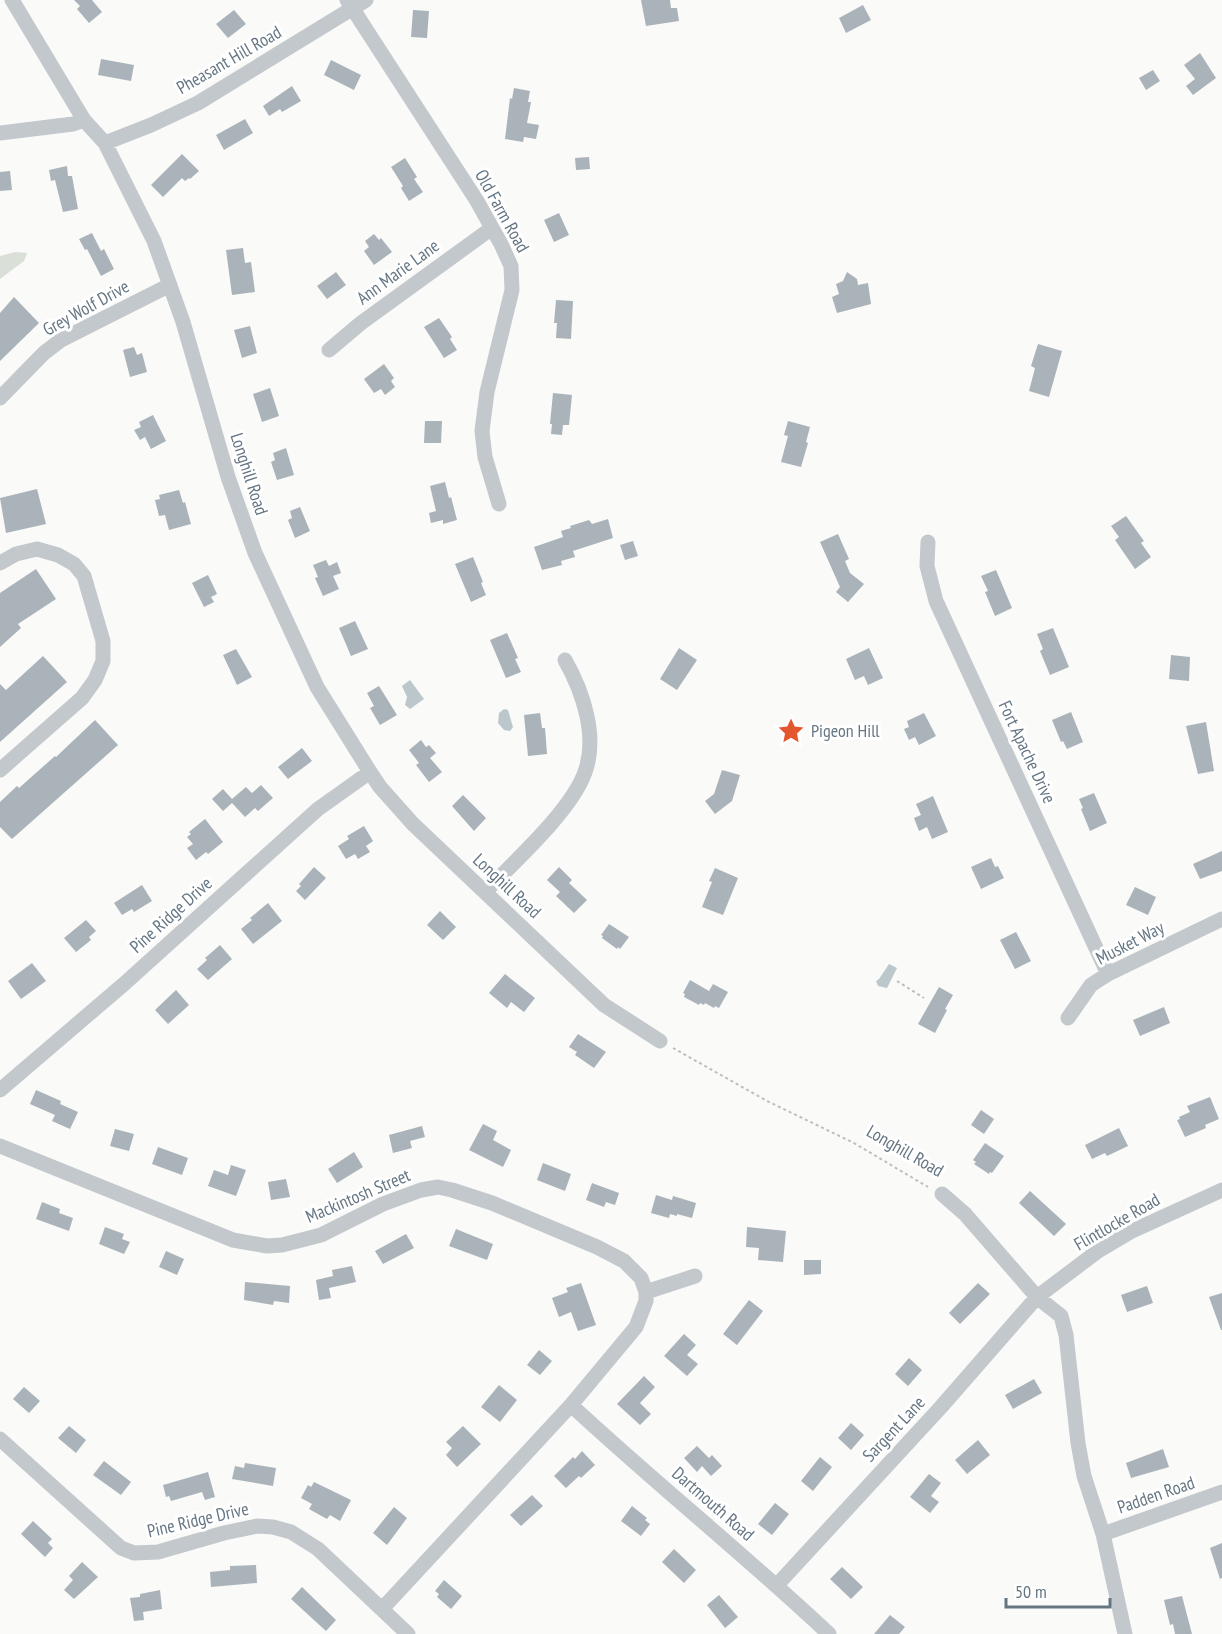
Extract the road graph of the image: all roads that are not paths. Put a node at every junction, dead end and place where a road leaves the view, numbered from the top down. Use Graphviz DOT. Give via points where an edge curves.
graph roads {
  1 [pos="12,0"];
  2 [pos="366,0"];
  3 [pos="350,5"];
  4 [pos="84,120"];
  5 [pos="0,133"];
  6 [pos="105,143"];
  7 [pos="492,228"];
  8 [pos="170,285"];
  9 [pos="329,350"];
  10 [pos="0,398"];
  11 [pos="499,504"];
  12 [pos="928,542"];
  13 [pos="0,563"];
  14 [pos="565,660"];
  15 [pos="0,770"];
  16 [pos="370,772"];
  17 [pos="485,892"];
  18 [pos="1222,919"];
  19 [pos="1108,974"];
  20 [pos="1068,1018"];
  21 [pos="660,1041"];
  22 [pos="0,1090"];
  23 [pos="0,1146"];
  24 [pos="1222,1190"];
  25 [pos="942,1194"];
  26 [pos="695,1276"];
  27 [pos="646,1292"];
  28 [pos="1037,1297"];
  29 [pos="571,1405"];
  30 [pos="0,1439"];
  31 [pos="1222,1492"];
  32 [pos="1103,1534"];
  33 [pos="777,1585"];
  34 [pos="382,1609"];
  35 [pos="403,1633"];
  36 [pos="829,1634"];
  37 [pos="1125,1634"];
  1 -- 4 [label="street, Longhill Road"];
  2 -- 3 [label="street, Pheasant Hill Road"];
  3 -- 6 [label="street, Pheasant Hill Road" via="198,103"];
  3 -- 7 [label="street, Old Farm Road"];
  4 -- 5 [label="street"];
  4 -- 6 [label="street, Longhill Road"];
  6 -- 8 [label="street, Longhill Road" via="154,241"];
  7 -- 9 [label="street, Ann Marie Lane"];
  7 -- 11 [label="street, Old Farm Road" via="511,266 512,278 482,431"];
  8 -- 10 [label="street, Grey Wolf Drive" via="61,340"];
  8 -- 16 [label="street, Longhill Road" via="255,552 317,687"];
  12 -- 19 [label="street, Fort Apache Drive" via="927,566 936,601"];
  13 -- 15 [label="street" via="37,549 74,564 84,576 103,641 103,661 82,698"];
  14 -- 17 [label="street" via="588,726 590,749 586,770 557,815"];
  16 -- 17 [label="street, Longhill Road" via="413,824"];
  16 -- 22 [label="street, Pine Ridge Drive" via="318,809"];
  17 -- 21 [label="street, Longhill Road" via="604,1005"];
  18 -- 19 [label="street, Musket Way"];
  19 -- 20 [label="street, Musket Way" via="1091,985"];
  23 -- 27 [label="street, Mackintosh Street" via="233,1240 267,1246 321,1234 421,1190 452,1190 492,1203 624,1260 641,1278"];
  24 -- 28 [label="street, Flintlocke Road" via="1130,1232"];
  25 -- 28 [label="street, Longhill Road" via="965,1214"];
  26 -- 27 [label="street"];
  27 -- 29 [label="street" via="636,1327"];
  28 -- 32 [label="street, Longhill Road" via="1061,1316 1084,1476"];
  28 -- 33 [label="street, Sargent Lane"];
  29 -- 33 [label="street, Dartmouth Road"];
  29 -- 34 [label="street"];
  30 -- 34 [label="street, Pine Ridge Drive" via="121,1548 134,1553 158,1551 257,1526 273,1527 291,1532 318,1549"];
  31 -- 32 [label="street, Padden Road"];
  32 -- 37 [label="street, Longhill Road"];
  33 -- 36 [label="street, Dartmouth Road"];
  34 -- 35 [label="street, Pine Ridge Drive"];
}
